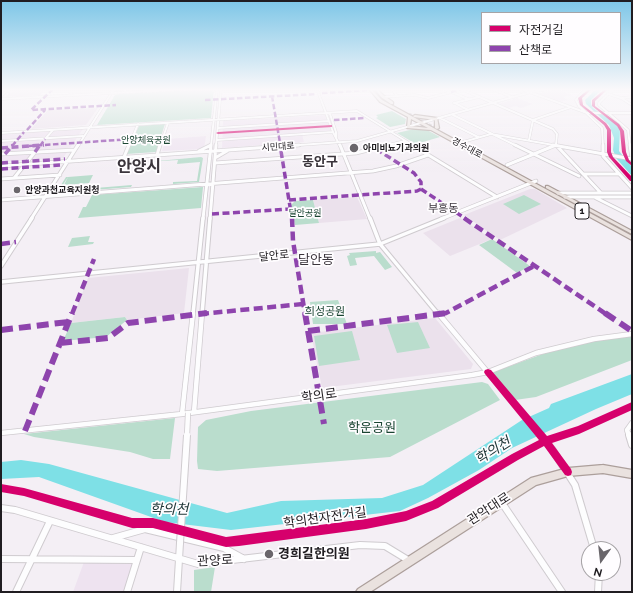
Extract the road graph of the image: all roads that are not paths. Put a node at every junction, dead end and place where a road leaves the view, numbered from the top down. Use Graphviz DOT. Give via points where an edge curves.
graph roads {
  1 [pos="96,117"];
  2 [pos="214,117"];
  3 [pos="219,117"];
  4 [pos="273,117"];
  5 [pos="296,117"];
  6 [pos="328,117"];
  7 [pos="331,117"];
  8 [pos="366,117"];
  9 [pos="409,117"];
  10 [pos="412,117"];
  11 [pos="416,117"];
  12 [pos="420,117"];
  13 [pos="444,117"];
  14 [pos="457,117"];
  15 [pos="525,117"];
  16 [pos="543,117"];
  17 [pos="591,117"];
  18 [pos="612,117"];
  19 [pos="254,118"];
  20 [pos="440,118"];
  21 [pos="436,119"];
  22 [pos="214,120"];
  23 [pos="219,120"];
  24 [pos="533,120"];
  25 [pos="329,121"];
  26 [pos="168,123"];
  27 [pos="298,123"];
  28 [pos="424,123"];
  29 [pos="138,124"];
  30 [pos="254,126"];
  31 [pos="89,127"];
  32 [pos="408,127"];
  33 [pos="218,128"];
  34 [pos="53,130"];
  35 [pos="437,130"];
  36 [pos="628,130"];
  37 [pos="632,131"];
  38 [pos="333,132"];
  39 [pos="391,132"];
  40 [pos="1,133"];
  41 [pos="491,134"];
  42 [pos="83,136"];
  43 [pos="336,137"];
  44 [pos="478,137"];
  45 [pos="45,139"];
  46 [pos="217,140"];
  47 [pos="530,140"];
  48 [pos="405,141"];
  49 [pos="1,142"];
  50 [pos="463,142"];
  51 [pos="339,143"];
  52 [pos="216,144"];
  53 [pos="211,145"];
  54 [pos="556,145"];
  55 [pos="75,150"];
  56 [pos="229,150"];
  57 [pos="210,151"];
  58 [pos="216,151"];
  59 [pos="36,152"];
  60 [pos="193,153"];
  61 [pos="3,154"];
  62 [pos="344,154"];
  63 [pos="533,154"];
  64 [pos="603,154"];
  65 [pos="157,155"];
  66 [pos="428,155"];
  67 [pos="124,157"];
  68 [pos="1,158"];
  69 [pos="215,158"];
  70 [pos="209,159"];
  71 [pos="631,159"];
  72 [pos="67,162"];
  73 [pos="501,162"];
  74 [pos="215,163"];
  75 [pos="25,164"];
  76 [pos="1,166"];
  77 [pos="505,166"];
  78 [pos="351,173"];
  79 [pos="60,174"];
  80 [pos="584,174"];
  81 [pos="618,174"];
  82 [pos="14,178"];
  83 [pos="1,179"];
  84 [pos="534,182"];
  85 [pos="207,184"];
  86 [pos="213,184"];
  87 [pos="632,188"];
  88 [pos="558,193"];
  89 [pos="601,193"];
  90 [pos="632,193"];
  91 [pos="45,196"];
  92 [pos="497,197"];
  93 [pos="565,197"];
  94 [pos="594,197"];
  95 [pos="632,197"];
  96 [pos="1,200"];
  97 [pos="632,216"];
  98 [pos="632,233"];
  99 [pos="632,238"];
  100 [pos="380,244"];
  101 [pos="207,262"];
  102 [pos="198,263"];
  103 [pos="1,266"];
  104 [pos="1,282"];
  105 [pos="632,334"];
  106 [pos="488,372"];
  107 [pos="188,413"];
  108 [pos="632,423"];
  109 [pos="1,433"];
  110 [pos="632,446"];
  111 [pos="568,472"];
  112 [pos="632,474"];
  113 [pos="500,501"];
  114 [pos="1,508"];
  115 [pos="50,521"];
  116 [pos="112,538"];
  117 [pos="592,541"];
  118 [pos="141,547"];
  119 [pos="1,559"];
  120 [pos="32,559"];
  121 [pos="178,559"];
  122 [pos="245,559"];
  123 [pos="137,560"];
  124 [pos="408,560"];
  125 [pos="599,581"];
  126 [pos="177,590"];
  127 [pos="16,592"];
  128 [pos="127,592"];
  129 [pos="360,592"];
  130 [pos="562,592"];
  131 [pos="598,592"];
  1 -- 31 [label="street"];
  2 -- 22 [label="street"];
  3 -- 23 [label="street"];
  4 -- 19 [label="street"];
  5 -- 27 [label="street"];
  6 -- 25 [label="street"];
  7 -- 43 [label="street"];
  8 -- 39 [label="street"];
  9 -- 32 [label="main road"];
  10 -- 28 [label="main road, 경수대로"];
  11 -- 28 [label="main road, 경수대로"];
  12 -- 21 [label="main road"];
  13 -- 20 [label="street, 시민대로"];
  14 -- 41 [label="street"];
  15 -- 24 [label="street"];
  16 -- 24 [label="street"];
  17 -- 64 [label="street" via="602,128"];
  18 -- 36 [label="street"];
  19 -- 23 [label="street"];
  19 -- 30 [label="street"];
  20 -- 21 [label="street, 시민대로"];
  20 -- 44 [label="street"];
  21 -- 28 [label="street, 시민대로"];
  21 -- 35 [label="main road"];
  22 -- 23 [label="street"];
  22 -- 26 [label="street"];
  22 -- 53 [label="street"];
  23 -- 33 [label="street"];
  24 -- 47 [label="street"];
  24 -- 54 [label="street" via="556,131"];
  25 -- 27 [label="street"];
  25 -- 38 [label="street"];
  26 -- 29 [label="street"];
  26 -- 65 [label="street"];
  27 -- 30 [label="street"];
  28 -- 32 [label="street, 시민대로"];
  28 -- 35 [label="main road, 경수대로"];
  29 -- 31 [label="street"];
  29 -- 67 [label="street"];
  30 -- 33 [label="street"];
  31 -- 34 [label="street"];
  31 -- 42 [label="street"];
  32 -- 35 [label="main road"];
  32 -- 39 [label="street, 시민대로"];
  33 -- 46 [label="street"];
  34 -- 40 [label="street"];
  34 -- 45 [label="street"];
  35 -- 50 [label="main road, 경수대로"];
  35 -- 73 [label="main road, 경수대로 / 1"];
  35 -- 77 [label="main road, 경수대로 / 1"];
  36 -- 37 [label="street"];
  36 -- 71 [label="street"];
  38 -- 43 [label="street"];
  38 -- 46 [label="street"];
  39 -- 48 [label="street"];
  39 -- 51 [label="street, 시민대로" via="363,140"];
  41 -- 44 [label="street"];
  41 -- 47 [label="street"];
  41 -- 63 [label="street"];
  42 -- 45 [label="street"];
  42 -- 55 [label="street"];
  43 -- 51 [label="street"];
  44 -- 50 [label="street"];
  45 -- 49 [label="street"];
  46 -- 52 [label="street"];
  47 -- 54 [label="street"];
  48 -- 62 [label="street" via="369,151"];
  48 -- 66 [label="street"];
  50 -- 73 [label="main road, 경수대로"];
  51 -- 56 [label="street, 시민대로"];
  51 -- 62 [label="street"];
  52 -- 56 [label="street"];
  52 -- 58 [label="street"];
  53 -- 57 [label="street"];
  53 -- 60 [label="street"];
  54 -- 63 [label="street"];
  54 -- 64 [label="street"];
  54 -- 80 [label="street"];
  55 -- 59 [label="street"];
  55 -- 72 [label="street"];
  56 -- 58 [label="street, 시민대로"];
  56 -- 69 [label="street"];
  57 -- 58 [label="street, 시민대로"];
  57 -- 60 [label="street, 시민대로"];
  57 -- 70 [label="street"];
  58 -- 69 [label="street"];
  59 -- 61 [label="street"];
  59 -- 75 [label="street"];
  60 -- 65 [label="street, 시민대로"];
  60 -- 70 [label="street"];
  61 -- 68 [label="street"];
  62 -- 74 [label="street"];
  62 -- 78 [label="street"];
  63 -- 77 [label="street"];
  63 -- 80 [label="street" via="577,177"];
  64 -- 71 [label="street"];
  64 -- 81 [label="street" via="606,162"];
  65 -- 67 [label="street, 시민대로"];
  66 -- 78 [label="street" via="388,168"];
  66 -- 92 [label="street"];
  67 -- 72 [label="street, 시민대로"];
  69 -- 74 [label="street"];
  70 -- 85 [label="street"];
  72 -- 75 [label="street, 시민대로"];
  72 -- 79 [label="street"];
  73 -- 77 [label="main road, 경수대로 / 1"];
  74 -- 86 [label="street"];
  75 -- 76 [label="street, 시민대로"];
  75 -- 82 [label="street"];
  77 -- 84 [label="main road, 경수대로 / 1"];
  78 -- 86 [label="street"];
  78 -- 100 [label="street"];
  79 -- 82 [label="street"];
  79 -- 91 [label="street"];
  80 -- 81 [label="street"];
  80 -- 89 [label="street"];
  81 -- 87 [label="street"];
  82 -- 83 [label="street"];
  84 -- 88 [label="main road, 경수대로 / 1"];
  84 -- 92 [label="street, 달안로"];
  84 -- 99 [label="main road, 경수대로 / 1"];
  85 -- 86 [label="street"];
  85 -- 91 [label="street"];
  85 -- 102 [label="street"];
  86 -- 101 [label="street"];
  88 -- 89 [label="street"];
  88 -- 93 [label="main road, 경수대로 / 1"];
  89 -- 90 [label="street"];
  91 -- 96 [label="street"];
  91 -- 103 [label="street"];
  92 -- 100 [label="street, 달안로"];
  93 -- 94 [label="street"];
  93 -- 98 [label="main road, 경수대로 / 1"];
  94 -- 95 [label="street"];
  94 -- 97 [label="street"];
  100 -- 101 [label="street, 달안로"];
  100 -- 106 [label="street"];
  101 -- 102 [label="street, 달안로"];
  101 -- 107 [label="street"];
  102 -- 104 [label="street, 달안로"];
  102 -- 107 [label="street"];
  105 -- 106 [label="street, 학의로" via="594,339 548,350"];
  106 -- 107 [label="street, 학의로"];
  106 -- 111 [label="street"];
  107 -- 109 [label="street, 학의로"];
  107 -- 121 [label="street, bridge"];
  108 -- 110 [label="street" via="627,430"];
  111 -- 112 [label="main road, 관악대로" via="603,469"];
  111 -- 113 [label="main road, 관악대로" via="534,480"];
  111 -- 117 [label="street" via="575,485"];
  113 -- 124 [label="main road, 관악대로"];
  113 -- 130 [label="street"];
  114 -- 115 [label="street, 관양로"];
  115 -- 116 [label="street, 관양로"];
  115 -- 120 [label="street"];
  116 -- 118 [label="street, 관양로"];
  116 -- 122 [label="street" via="145,529 157,530 224,548"];
  118 -- 121 [label="street, 관양로"];
  118 -- 123 [label="street"];
  119 -- 120 [label="street"];
  120 -- 123 [label="street"];
  120 -- 127 [label="street"];
  121 -- 122 [label="street, 관양로" via="198,564"];
  121 -- 126 [label="street"];
  122 -- 124 [label="street, 관양로" via="360,544 385,546"];
  123 -- 128 [label="street"];
  124 -- 129 [label="main road, 관악대로"];
  125 -- 131 [label="street"];
}
